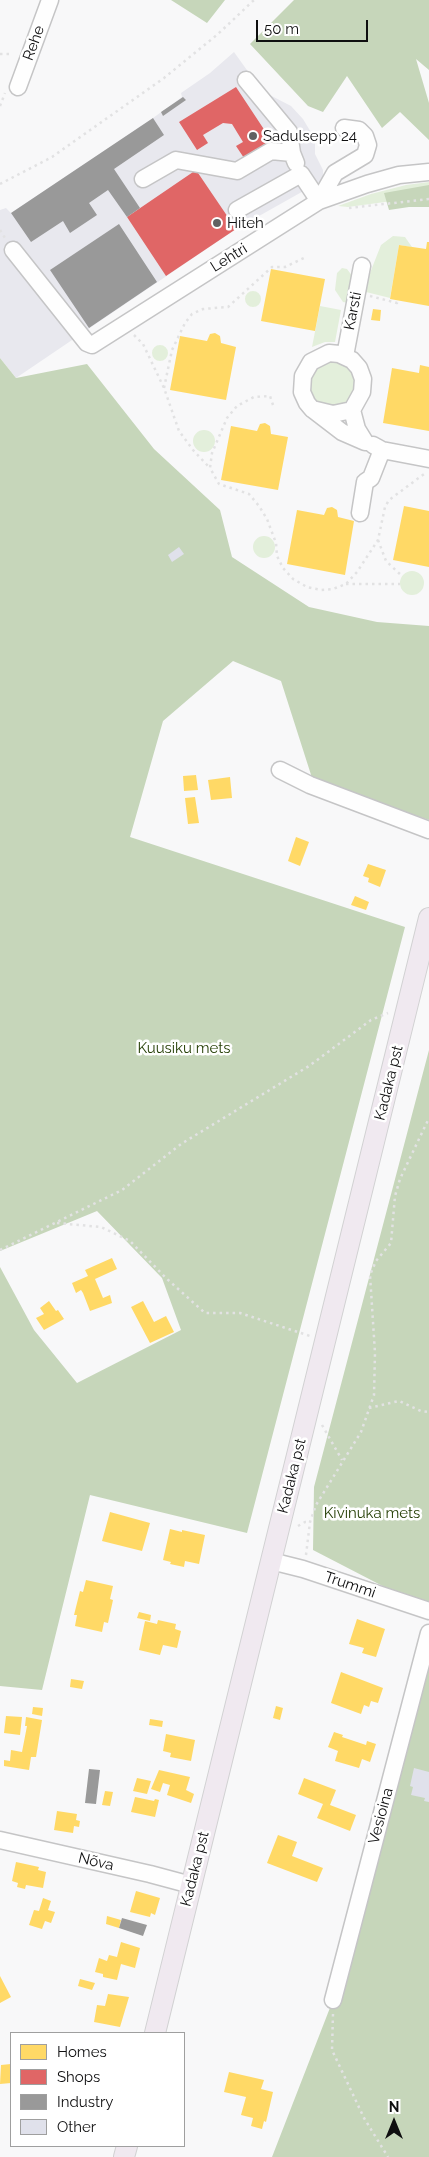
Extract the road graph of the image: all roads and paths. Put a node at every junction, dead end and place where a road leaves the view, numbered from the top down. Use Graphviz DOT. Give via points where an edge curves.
graph roads {
  1 [pos="50,0"];
  2 [pos="254,0"];
  3 [pos="19,53"];
  4 [pos="0,54"];
  5 [pos="246,80"];
  6 [pos="18,87"];
  7 [pos="344,128"];
  8 [pos="292,153"];
  9 [pos="429,172"];
  10 [pos="301,174"];
  11 [pos="143,179"];
  12 [pos="0,184"];
  13 [pos="429,199"];
  14 [pos="319,201"];
  15 [pos="344,208"];
  16 [pos="237,210"];
  17 [pos="13,250"];
  18 [pos="304,258"];
  19 [pos="362,266"];
  20 [pos="357,293"];
  21 [pos="398,301"];
  22 [pos="124,325"];
  23 [pos="345,356"];
  24 [pos="164,388"];
  25 [pos="273,405"];
  26 [pos="312,409"];
  27 [pos="352,410"];
  28 [pos="365,442"];
  29 [pos="382,450"];
  30 [pos="429,459"];
  31 [pos="210,468"];
  32 [pos="429,471"];
  33 [pos="360,513"];
  34 [pos="378,540"];
  35 [pos="402,576"];
  36 [pos="346,584"];
  37 [pos="400,584"];
  38 [pos="280,770"];
  39 [pos="429,830"];
  40 [pos="429,918"];
  41 [pos="408,1006"];
  42 [pos="429,1118"];
  43 [pos="55,1223"];
  44 [pos="0,1250"];
  45 [pos="326,1340"];
  46 [pos="369,1408"];
  47 [pos="429,1412"];
  48 [pos="322,1424"];
  49 [pos="342,1460"];
  50 [pos="310,1522"];
  51 [pos="298,1526"];
  52 [pos="271,1561"];
  53 [pos="305,1561"];
  54 [pos="429,1611"];
  55 [pos="429,1633"];
  56 [pos="0,1840"];
  57 [pos="191,1885"];
  58 [pos="334,2000"];
  59 [pos="155,2032"];
  60 [pos="388,2157"];
  1 -- 6 [label="street, Rehe"];
  2 -- 12 [label="path" via="164,78 52,157"];
  3 -- 4 [label="path"];
  5 -- 8 [label="street" via="289,132"];
  7 -- 14 [label="street" via="359,130 365,136 368,145 365,155 335,173"];
  8 -- 10 [label="street"];
  8 -- 11 [label="street" via="271,151 238,171 176,160"];
  9 -- 14 [label="street, Lehtri" via="399,175"];
  10 -- 14 [label="street"];
  10 -- 16 [label="street"];
  13 -- 15 [label="path"];
  14 -- 22 [label="street, Lehtri"];
  17 -- 22 [label="street, Lehtri" via="87,343 92,345"];
  18 -- 24 [label="path" via="284,267 272,267 228,307 203,309 192,314 172,350"];
  19 -- 20 [label="street, Karsti"];
  20 -- 21 [label="path"];
  20 -- 23 [label="street, Karsti"];
  22 -- 24 [label="path" via="143,344"];
  23 -- 26 [label="street" via="329,353 310,362 302,385"];
  23 -- 27 [label="street" via="359,368 362,379 362,392"];
  24 -- 31 [label="path" via="179,431"];
  25 -- 31 [label="path" via="270,396 254,397 237,406 227,418 212,453"];
  26 -- 27 [label="street" via="333,414"];
  26 -- 28 [label="street" via="342,432"];
  27 -- 28 [label="street" via="357,429"];
  28 -- 29 [label="street"];
  29 -- 30 [label="street"];
  29 -- 33 [label="street" via="371,478 366,482"];
  31 -- 36 [label="path" via="219,484 249,494 259,506 276,543 277,556 293,579 321,590"];
  32 -- 34 [label="path" via="389,500"];
  34 -- 35 [label="path" via="386,561"];
  34 -- 36 [label="path" via="358,572"];
  36 -- 37 [label="path"];
  38 -- 39 [label="street" via="310,785"];
  40 -- 41 [label="main road, Kadaka pst"];
  41 -- 43 [label="path" via="372,1020 309,1066 181,1144 122,1190"];
  41 -- 45 [label="main road, Kadaka pst"];
  42 -- 46 [label="path" via="400,1179 395,1196 391,1243 376,1261 370,1275 375,1353 374,1395"];
  43 -- 44 [label="path"];
  43 -- 45 [label="path" via="101,1227 130,1241 204,1313 240,1313"];
  45 -- 52 [label="main road, Kadaka pst"];
  46 -- 47 [label="path" via="399,1401"];
  46 -- 49 [label="path" via="361,1432"];
  48 -- 49 [label="path"];
  49 -- 50 [label="path"];
  50 -- 51 [label="path"];
  50 -- 53 [label="path"];
  52 -- 54 [label="street, Trummi"];
  52 -- 57 [label="main road, Kadaka pst"];
  55 -- 58 [label="street, Vesioina"];
  56 -- 57 [label="street, Nõva"];
  57 -- 59 [label="main road, Kadaka pst"];
  58 -- 60 [label="path" via="332,2050 364,2118"];
}
